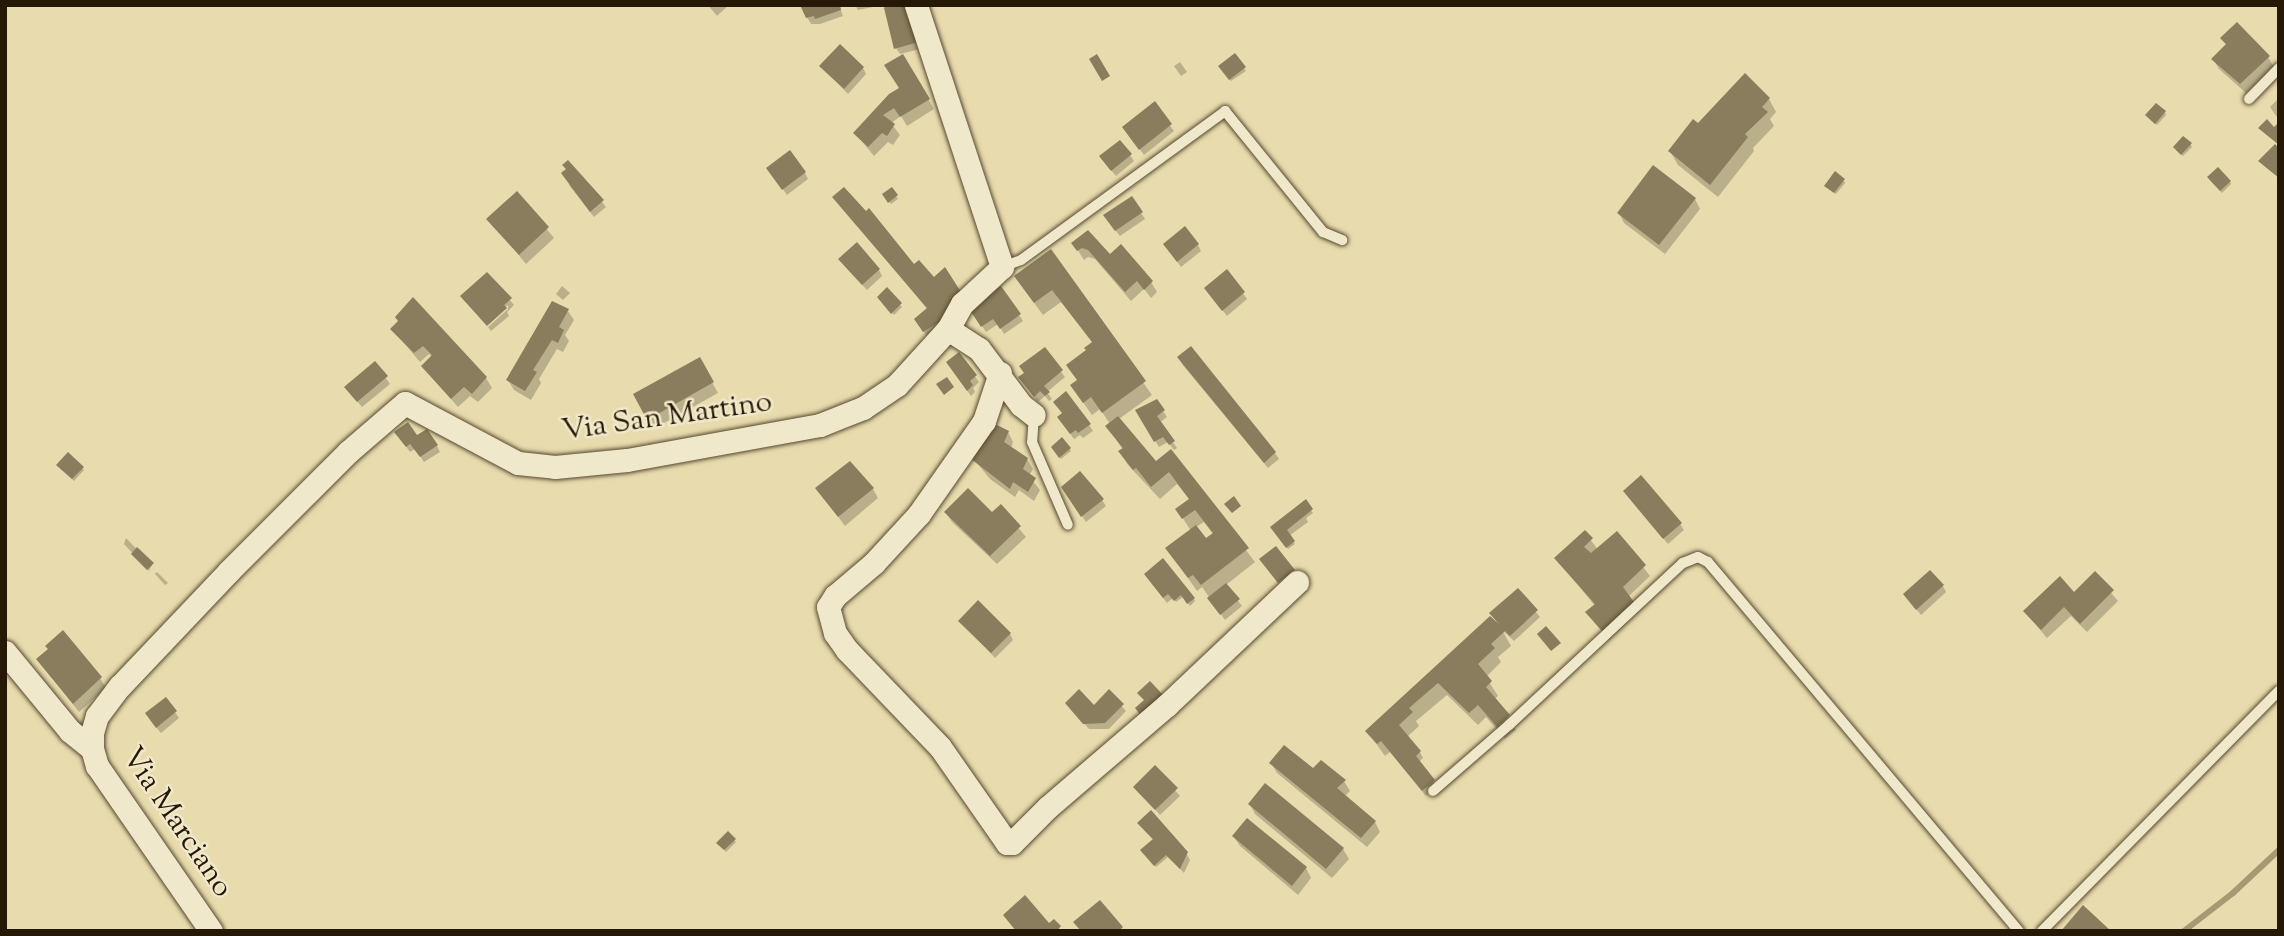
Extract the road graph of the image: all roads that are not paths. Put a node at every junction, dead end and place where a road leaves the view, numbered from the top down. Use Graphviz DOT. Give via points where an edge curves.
graph roads {
  1 [pos="916,5"];
  2 [pos="2279,68"];
  3 [pos="2249,99"];
  4 [pos="1342,240"];
  5 [pos="1002,267"];
  6 [pos="948,329"];
  7 [pos="1000,373"];
  8 [pos="1034,415"];
  9 [pos="1068,524"];
  10 [pos="1297,582"];
  11 [pos="5,652"];
  12 [pos="2279,691"];
  13 [pos="92,749"];
  14 [pos="1433,791"];
  15 [pos="211,931"];
  16 [pos="2019,931"];
  17 [pos="2042,931"];
  1 -- 5 [label="street"];
  2 -- 3 [label="lane"];
  4 -- 5 [label="lane" via="1323,232 1224,111 1021,260"];
  5 -- 6 [label="street, Via San Martino" via="962,304"];
  6 -- 7 [label="street" via="979,349"];
  6 -- 13 [label="street, Via San Martino" via="897,386 863,408 820,425 627,460 555,467 518,463 405,403 348,452 120,686 97,716"];
  7 -- 8 [label="street" via="1021,405"];
  7 -- 10 [label="street" via="984,421 919,514 828,607 835,633 847,650 940,747 1007,843 1167,705"];
  8 -- 9 [label="lane" via="1032,442"];
  11 -- 13 [label="street" via="70,731"];
  12 -- 17 [label="lane"];
  13 -- 15 [label="street, Via Marciano" via="112,792"];
  14 -- 16 [label="lane" via="1683,563 1698,558 1707,562"];
}
